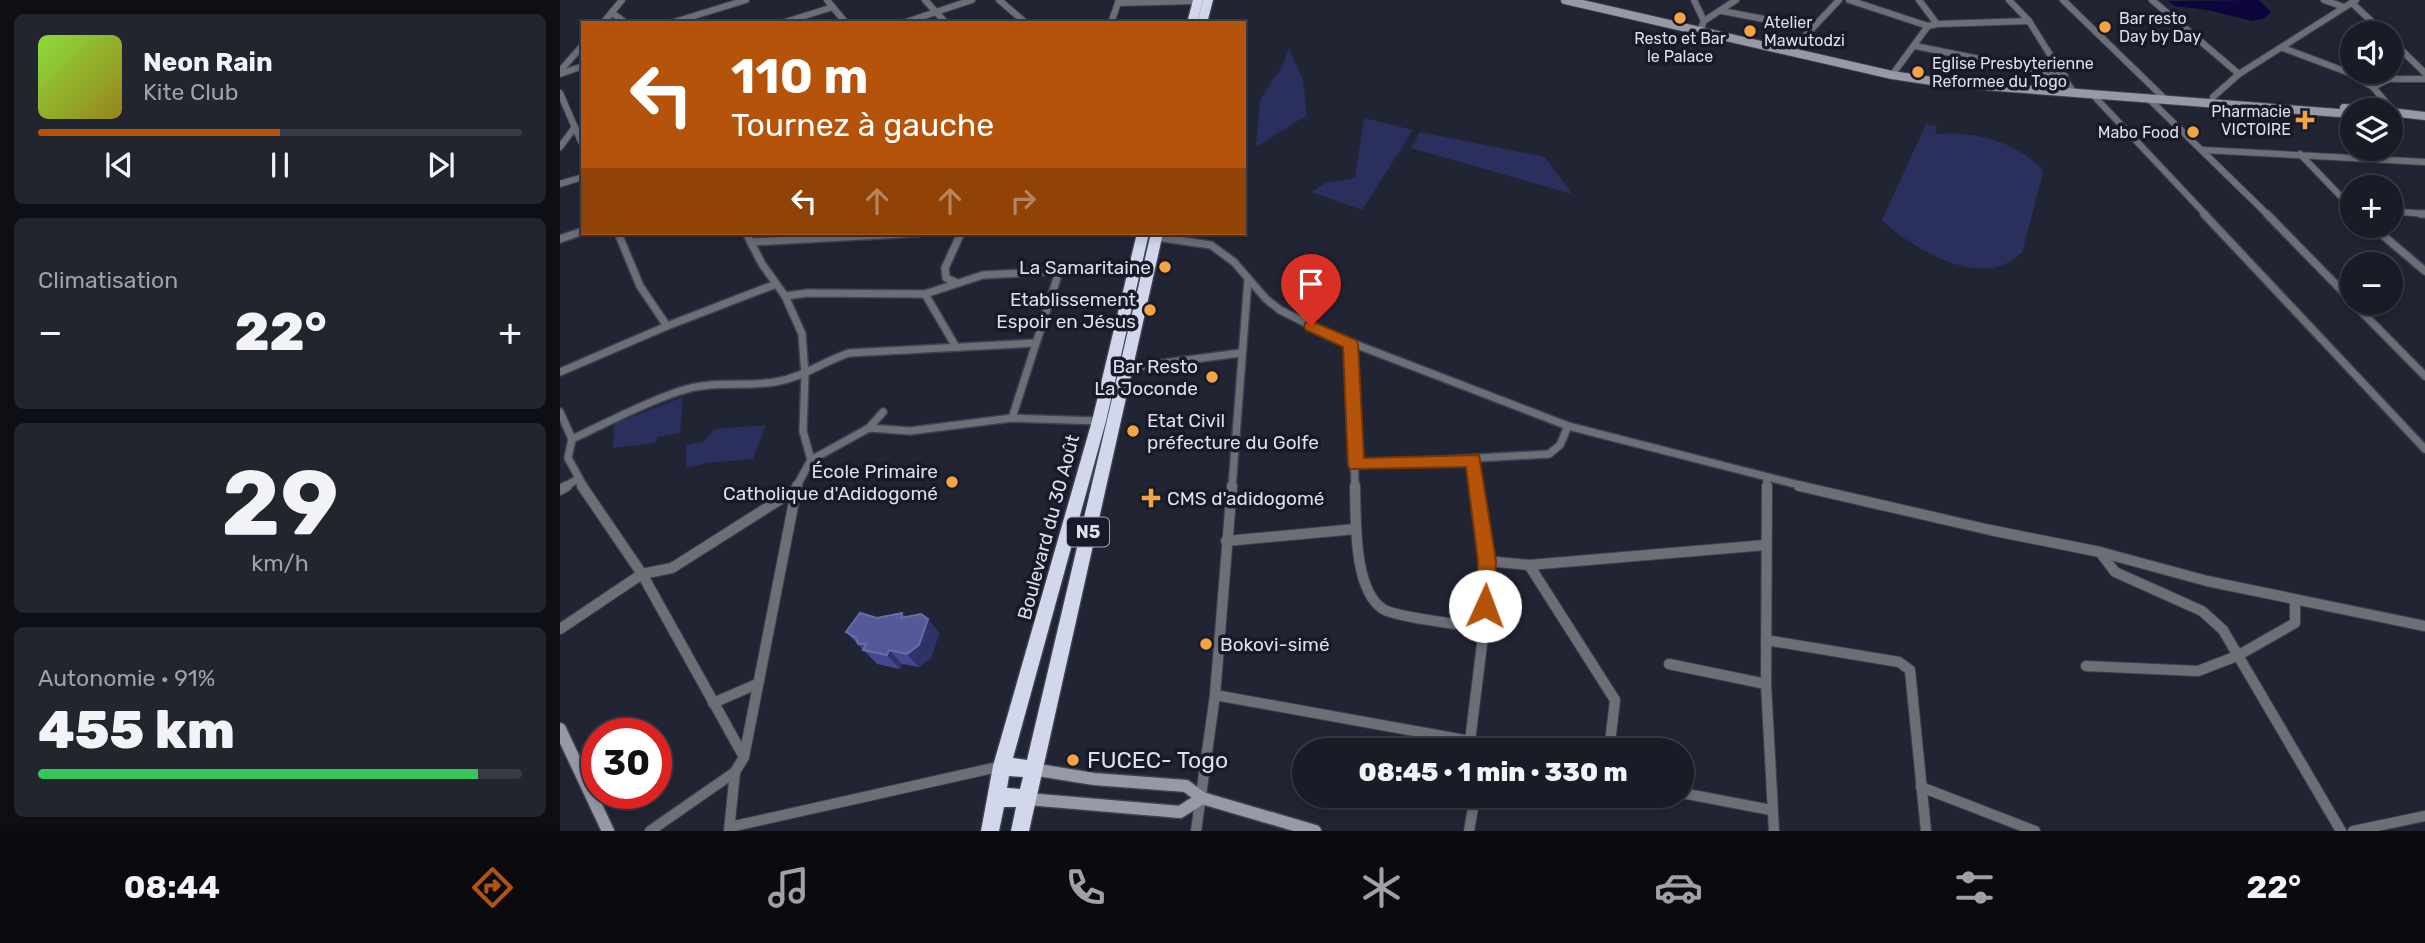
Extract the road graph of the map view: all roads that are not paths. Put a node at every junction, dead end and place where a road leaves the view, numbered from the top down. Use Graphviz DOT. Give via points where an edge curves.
graph roads {
  1 [pos="622,0"];
  2 [pos="746,0"];
  3 [pos="827,0"];
  4 [pos="925,0"];
  5 [pos="972,0"];
  6 [pos="999,0"];
  7 [pos="1201,0"];
  8 [pos="1565,0"];
  9 [pos="1694,0"];
  10 [pos="1736,0"];
  11 [pos="1839,0"];
  12 [pos="1849,0"];
  13 [pos="1919,0"];
  14 [pos="2009,0"];
  15 [pos="2063,0"];
  16 [pos="2152,0"];
  17 [pos="2324,0"];
  18 [pos="1119,1"];
  19 [pos="1586,1"];
  20 [pos="2354,1"];
  21 [pos="726,3"];
  22 [pos="833,7"];
  23 [pos="2344,7"];
  24 [pos="1722,11"];
  25 [pos="936,12"];
  26 [pos="612,13"];
  27 [pos="605,21"];
  28 [pos="623,21"];
  29 [pos="676,21"];
  30 [pos="788,21"];
  31 [pos="844,21"];
  32 [pos="909,21"];
  33 [pos="944,21"];
  34 [pos="1024,21"];
  35 [pos="1112,21"];
  36 [pos="1193,21"];
  37 [pos="1202,21"];
  38 [pos="2029,21"];
  39 [pos="2373,21"];
  40 [pos="1937,24"];
  41 [pos="1702,25"];
  42 [pos="1928,26"];
  43 [pos="1811,28"];
  44 [pos="1915,46"];
  45 [pos="581,47"];
  46 [pos="1794,48"];
  47 [pos="2283,48"];
  48 [pos="2403,51"];
  49 [pos="563,63"];
  50 [pos="581,67"];
  51 [pos="1895,71"];
  52 [pos="560,72"];
  53 [pos="2425,72"];
  54 [pos="2239,74"];
  55 [pos="2065,76"];
  56 [pos="2425,79"];
  57 [pos="2373,87"];
  58 [pos="2072,90"];
  59 [pos="560,93"];
  60 [pos="2093,95"];
  61 [pos="2164,97"];
  62 [pos="2213,97"];
  63 [pos="2148,98"];
  64 [pos="2381,98"];
  65 [pos="2340,108"];
  66 [pos="2340,113"];
  67 [pos="2403,115"];
  68 [pos="2425,118"];
  69 [pos="575,127"];
  70 [pos="581,141"];
  71 [pos="560,146"];
  72 [pos="2203,150"];
  73 [pos="2300,154"];
  74 [pos="2425,162"];
  75 [pos="581,178"];
  76 [pos="560,184"];
  77 [pos="2340,196"];
  78 [pos="2403,212"];
  79 [pos="2425,214"];
  80 [pos="581,232"];
  81 [pos="619,235"];
  82 [pos="747,235"];
  83 [pos="858,235"];
  84 [pos="960,235"];
  85 [pos="1151,235"];
  86 [pos="1152,235"];
  87 [pos="1157,235"];
  88 [pos="2386,238"];
  89 [pos="560,239"];
  90 [pos="751,242"];
  91 [pos="1133,267"];
  92 [pos="1150,267"];
  93 [pos="2425,271"];
  94 [pos="1059,272"];
  95 [pos="1248,280"];
  96 [pos="955,282"];
  97 [pos="776,284"];
  98 [pos="2340,289"];
  99 [pos="925,294"];
  100 [pos="785,296"];
  101 [pos="2366,315"];
  102 [pos="667,326"];
  103 [pos="1035,343"];
  104 [pos="1351,344"];
  105 [pos="956,346"];
  106 [pos="1240,353"];
  107 [pos="1119,369"];
  108 [pos="560,372"];
  109 [pos="805,376"];
  110 [pos="2425,376"];
  111 [pos="560,412"];
  112 [pos="883,412"];
  113 [pos="1012,418"];
  114 [pos="1099,421"];
  115 [pos="1568,426"];
  116 [pos="869,428"];
  117 [pos="572,439"];
  118 [pos="2425,449"];
  119 [pos="564,456"];
  120 [pos="811,460"];
  121 [pos="1473,460"];
  122 [pos="1356,465"];
  123 [pos="1767,478"];
  124 [pos="578,479"];
  125 [pos="795,490"];
  126 [pos="560,491"];
  127 [pos="1356,529"];
  128 [pos="1226,541"];
  129 [pos="1766,545"];
  130 [pos="2100,552"];
  131 [pos="1487,561"];
  132 [pos="1529,565"];
  133 [pos="642,574"];
  134 [pos="2295,601"];
  135 [pos="2425,626"];
  136 [pos="1484,628"];
  137 [pos="560,629"];
  138 [pos="1766,640"];
  139 [pos="2236,656"];
  140 [pos="1669,664"];
  141 [pos="2086,666"];
  142 [pos="757,684"];
  143 [pos="1766,684"];
  144 [pos="1214,695"];
  145 [pos="713,703"];
  146 [pos="560,729"];
  147 [pos="1453,738"];
  148 [pos="1470,738"];
  149 [pos="1611,738"];
  150 [pos="744,757"];
  151 [pos="1002,766"];
  152 [pos="1032,769"];
  153 [pos="735,772"];
  154 [pos="1921,787"];
  155 [pos="1694,795"];
  156 [pos="996,797"];
  157 [pos="1202,797"];
  158 [pos="1028,799"];
  159 [pos="1473,808"];
  160 [pos="1771,810"];
  161 [pos="2425,816"];
  162 [pos="729,829"];
  163 [pos="608,831"];
  164 [pos="650,831"];
  165 [pos="990,831"];
  166 [pos="1020,831"];
  167 [pos="1196,831"];
  168 [pos="1315,831"];
  169 [pos="1469,831"];
  170 [pos="1774,831"];
  171 [pos="1926,831"];
  172 [pos="2035,831"];
  173 [pos="2341,831"];
  174 [pos="2353,831"];
  1 -- 26 [label="street"];
  2 -- 21 [label="street"];
  3 -- 22 [label="street"];
  4 -- 25 [label="street"];
  5 -- 25 [label="street"];
  6 -- 34 [label="street"];
  7 -- 18 [label="street"];
  7 -- 36 [label="highway"];
  7 -- 37 [label="highway"];
  8 -- 19 [label="main road"];
  9 -- 41 [label="street"];
  10 -- 24 [label="street"];
  11 -- 43 [label="street"];
  12 -- 42 [label="street"];
  13 -- 40 [label="street"];
  14 -- 38 [label="street"];
  15 -- 61 [label="street"];
  16 -- 54 [label="street"];
  17 -- 23 [label="street"];
  18 -- 35 [label="street"];
  19 -- 41 [label="main road"];
  20 -- 23 [label="street"];
  20 -- 39 [label="street"];
  21 -- 29 [label="street"];
  22 -- 30 [label="street"];
  22 -- 31 [label="street"];
  23 -- 47 [label="street"];
  24 -- 41 [label="street"];
  24 -- 43 [label="street"];
  25 -- 32 [label="street"];
  25 -- 33 [label="street"];
  26 -- 27 [label="street"];
  26 -- 28 [label="street"];
  38 -- 40 [label="street"];
  38 -- 55 [label="street"];
  40 -- 42 [label="street"];
  41 -- 46 [label="main road"];
  41 -- 60 [label="main road" via="1932,81"];
  42 -- 44 [label="street"];
  43 -- 46 [label="street"];
  44 -- 51 [label="street"];
  44 -- 55 [label="street"];
  45 -- 49 [label="street"];
  46 -- 51 [label="main road"];
  47 -- 54 [label="street"];
  47 -- 57 [label="street"];
  48 -- 53 [label="street"];
  49 -- 52 [label="street"];
  50 -- 52 [label="street"];
  51 -- 58 [label="main road"];
  54 -- 62 [label="street"];
  55 -- 58 [label="street"];
  56 -- 57 [label="street" via="2389,79"];
  57 -- 64 [label="street"];
  58 -- 61 [label="main road"];
  59 -- 69 [label="street"];
  60 -- 63 [label="main road"];
  60 -- 118 [label="street"];
  61 -- 62 [label="main road"];
  61 -- 63 [label="main road"];
  61 -- 66 [label="main road"];
  62 -- 65 [label="main road"];
  63 -- 72 [label="street"];
  67 -- 68 [label="main road"];
  69 -- 70 [label="street"];
  69 -- 71 [label="street"];
  72 -- 73 [label="street"];
  72 -- 98 [label="street"];
  73 -- 74 [label="street"];
  73 -- 77 [label="street"];
  75 -- 76 [label="street"];
  78 -- 79 [label="street"];
  80 -- 89 [label="street"];
  81 -- 102 [label="street" via="640,286"];
  82 -- 90 [label="street"];
  83 -- 90 [label="street"];
  84 -- 96 [label="street" via="945,268 946,278"];
  85 -- 91 [label="highway, Boulevard du 30 Août / N5"];
  86 -- 92 [label="highway, Boulevard du 30 Août / N5"];
  87 -- 95 [label="street" via="1211,245"];
  88 -- 93 [label="street"];
  90 -- 97 [label="street"];
  91 -- 92 [label="highway"];
  91 -- 94 [label="street"];
  91 -- 107 [label="highway, Boulevard du 30 Août / N5"];
  92 -- 107 [label="highway, Boulevard du 30 Août / N5"];
  94 -- 96 [label="street" via="983,275"];
  94 -- 103 [label="street"];
  95 -- 104 [label="street" via="1280,310"];
  95 -- 106 [label="street"];
  96 -- 99 [label="street"];
  97 -- 100 [label="street"];
  97 -- 102 [label="street"];
  99 -- 100 [label="street"];
  99 -- 105 [label="street"];
  100 -- 109 [label="street" via="802,334"];
  101 -- 110 [label="street"];
  102 -- 108 [label="street"];
  103 -- 105 [label="street"];
  103 -- 113 [label="street"];
  104 -- 115 [label="street"];
  104 -- 122 [label="street"];
  105 -- 109 [label="street" via="849,353 822,362"];
  106 -- 107 [label="street"];
  106 -- 128 [label="street"];
  107 -- 114 [label="highway, Boulevard du 30 Août / N5"];
  107 -- 152 [label="highway, Boulevard du 30 Août / N5"];
  109 -- 117 [label="street" via="679,391"];
  109 -- 120 [label="street" via="803,431"];
  111 -- 117 [label="street"];
  112 -- 116 [label="street"];
  113 -- 114 [label="street"];
  113 -- 116 [label="street" via="911,431"];
  114 -- 151 [label="highway, Boulevard du 30 Août / N5"];
  115 -- 121 [label="street" via="1560,445 1549,454"];
  115 -- 123 [label="street"];
  116 -- 120 [label="street"];
  117 -- 119 [label="street"];
  119 -- 124 [label="street"];
  120 -- 125 [label="street"];
  121 -- 122 [label="street"];
  121 -- 131 [label="street"];
  122 -- 127 [label="street"];
  123 -- 129 [label="street"];
  123 -- 130 [label="street"];
  124 -- 126 [label="street"];
  124 -- 133 [label="street"];
  125 -- 133 [label="street" via="672,568"];
  125 -- 142 [label="street"];
  127 -- 128 [label="street"];
  127 -- 136 [label="street" via="1362,568 1378,607"];
  128 -- 144 [label="street"];
  129 -- 132 [label="street"];
  129 -- 138 [label="street"];
  130 -- 134 [label="street"];
  130 -- 139 [label="street" via="2115,572 2202,611 2223,629"];
  131 -- 132 [label="street"];
  131 -- 136 [label="street"];
  132 -- 149 [label="street" via="1615,700"];
  133 -- 137 [label="street"];
  133 -- 145 [label="street"];
  134 -- 135 [label="street"];
  134 -- 139 [label="street" via="2295,623"];
  136 -- 148 [label="street"];
  138 -- 143 [label="street"];
  138 -- 154 [label="street" via="1899,662 1910,670"];
  139 -- 141 [label="street" via="2198,671"];
  139 -- 173 [label="street"];
  140 -- 143 [label="street"];
  142 -- 145 [label="street"];
  142 -- 150 [label="street"];
  143 -- 160 [label="street"];
  144 -- 147 [label="street"];
  144 -- 157 [label="street"];
  145 -- 150 [label="street"];
  146 -- 163 [label="main road"];
  150 -- 153 [label="street"];
  151 -- 152 [label="highway"];
  151 -- 156 [label="highway, Boulevard du 30 Août / N5"];
  151 -- 162 [label="street"];
  152 -- 157 [label="main road" via="1186,786"];
  152 -- 158 [label="highway, Boulevard du 30 Août / N5"];
  153 -- 162 [label="street"];
  153 -- 164 [label="street"];
  154 -- 171 [label="street"];
  154 -- 172 [label="street"];
  155 -- 160 [label="street"];
  156 -- 158 [label="highway"];
  156 -- 165 [label="highway, Boulevard du 30 Août / N5"];
  157 -- 158 [label="main road" via="1181,812"];
  157 -- 167 [label="street"];
  157 -- 168 [label="main road"];
  158 -- 166 [label="highway, Boulevard du 30 Août / N5"];
  159 -- 169 [label="street"];
  160 -- 170 [label="street"];
  161 -- 174 [label="street"];
}
